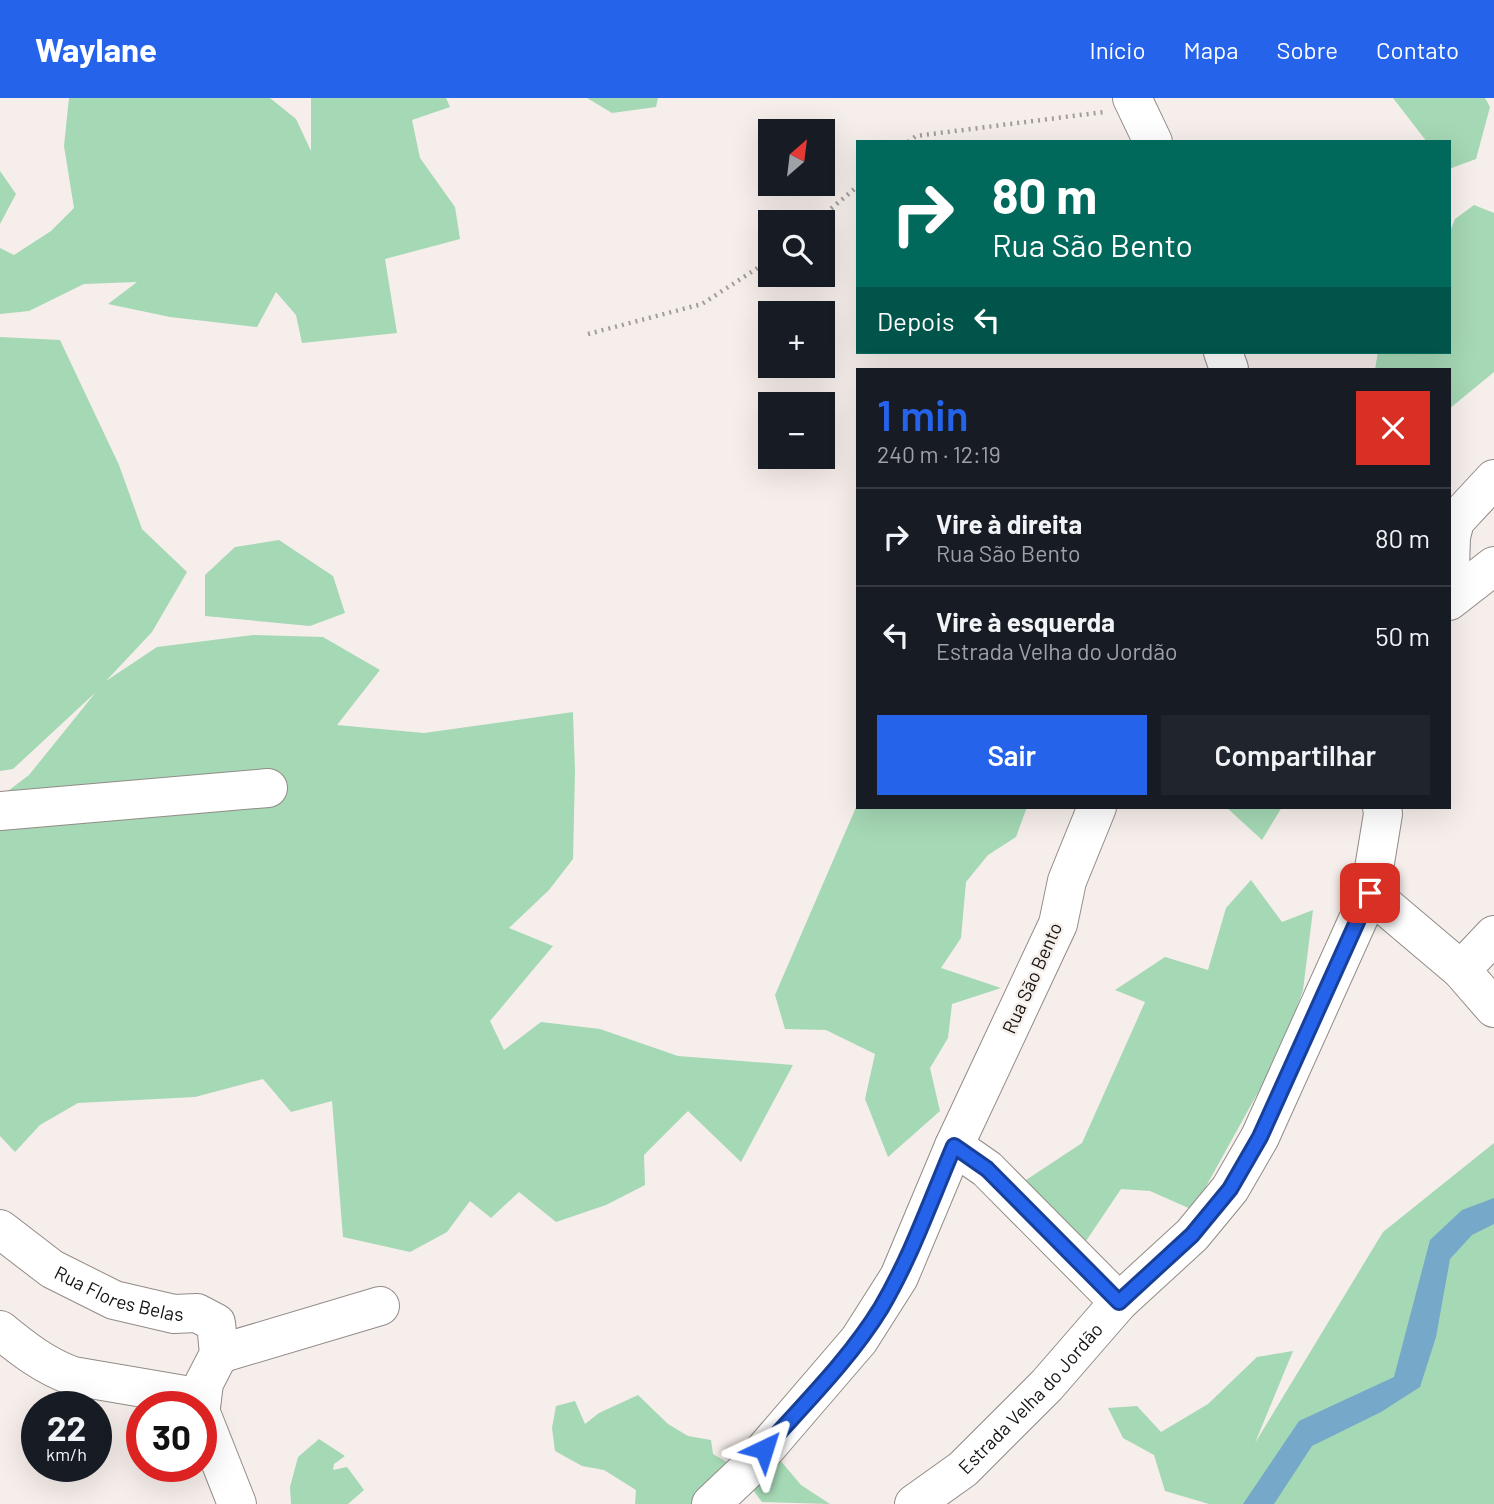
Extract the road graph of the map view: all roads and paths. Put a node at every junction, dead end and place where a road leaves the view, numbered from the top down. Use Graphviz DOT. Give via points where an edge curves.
graph roads {
  1 [pos="1134,103"];
  2 [pos="911,140"];
  3 [pos="1152,140"];
  4 [pos="856,188"];
  5 [pos="829,210"];
  6 [pos="758,268"];
  7 [pos="588,334"];
  8 [pos="1494,479"];
  9 [pos="1451,537"];
  10 [pos="1494,566"];
  11 [pos="1451,598"];
  12 [pos="268,788"];
  13 [pos="1096,809"];
  14 [pos="1382,809"];
  15 [pos="0,811"];
  16 [pos="1370,893"];
  17 [pos="1494,935"];
  18 [pos="1461,970"];
  19 [pos="1494,1008"];
  20 [pos="954,1146"];
  21 [pos="0,1229"];
  22 [pos="1119,1302"];
  23 [pos="380,1306"];
  24 [pos="0,1330"];
  25 [pos="219,1354"];
  26 [pos="138,1391"];
  27 [pos="203,1391"];
  28 [pos="217,1456"];
  29 [pos="237,1504"];
  30 [pos="711,1504"];
  31 [pos="914,1504"];
  1 -- 2 [label="path"];
  1 -- 3 [label="street"];
  4 -- 5 [label="path"];
  6 -- 7 [label="path" via="702,304"];
  8 -- 9 [label="street" via="1455,521"];
  10 -- 11 [label="street"];
  12 -- 15 [label="street"];
  13 -- 20 [label="street, Rua São Bento" via="1067,881 1058,924"];
  14 -- 16 [label="street, Estrada Velha do Jordão"];
  16 -- 18 [label="street"];
  16 -- 22 [label="street, Estrada Velha do Jordão" via="1260,1137 1230,1189 1192,1235"];
  17 -- 18 [label="street"];
  18 -- 19 [label="street"];
  20 -- 22 [label="street" via="987,1169"];
  20 -- 30 [label="street, Rua São Bento" via="899,1277 859,1340"];
  21 -- 25 [label="street, Rua Flores Belas" via="52,1269 114,1300 205,1316 216,1324"];
  22 -- 31 [label="street, Estrada Velha do Jordão" via="1047,1385 963,1468"];
  23 -- 25 [label="street"];
  24 -- 26 [label="street" via="54,1369"];
  25 -- 27 [label="street"];
  28 -- 29 [label="street"];
}
